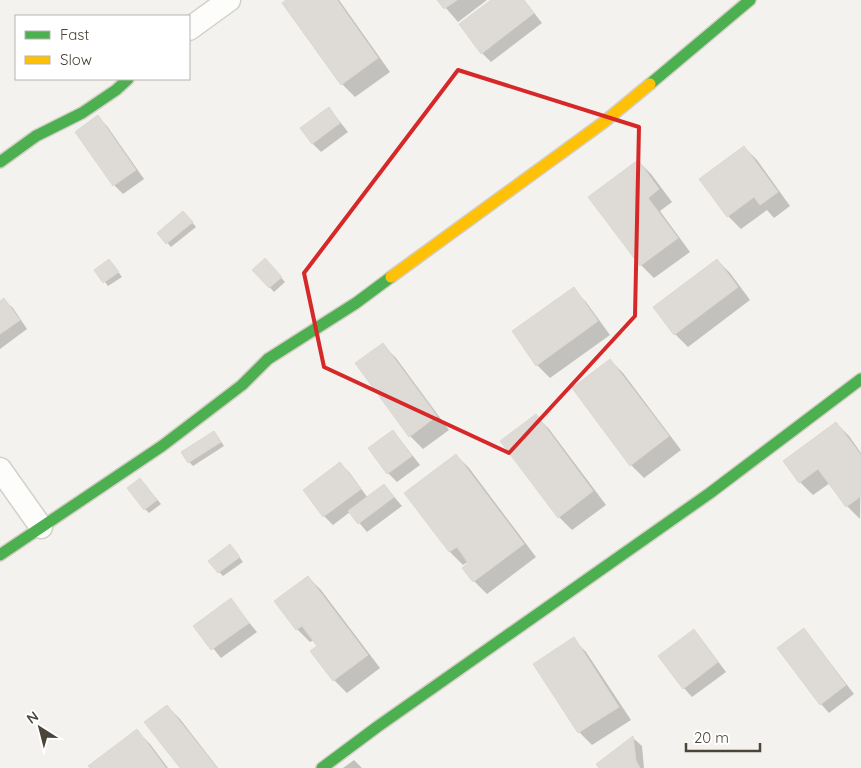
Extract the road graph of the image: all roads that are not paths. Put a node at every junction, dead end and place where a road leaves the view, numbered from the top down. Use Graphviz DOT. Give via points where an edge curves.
graph roads {
  1 [pos="229,0"];
  2 [pos="750,0"];
  3 [pos="190,28"];
  4 [pos="127,80"];
  5 [pos="0,162"];
  6 [pos="861,379"];
  7 [pos="0,468"];
  8 [pos="41,527"];
  9 [pos="0,555"];
  10 [pos="322,768"];
  1 -- 3 [label="street"];
  2 -- 8 [label="street" via="604,122 356,303 268,359 242,385 162,446"];
  4 -- 5 [label="street" via="82,113 36,136"];
  6 -- 10 [label="street" via="710,493"];
  7 -- 8 [label="street"];
  8 -- 9 [label="street"];
}
